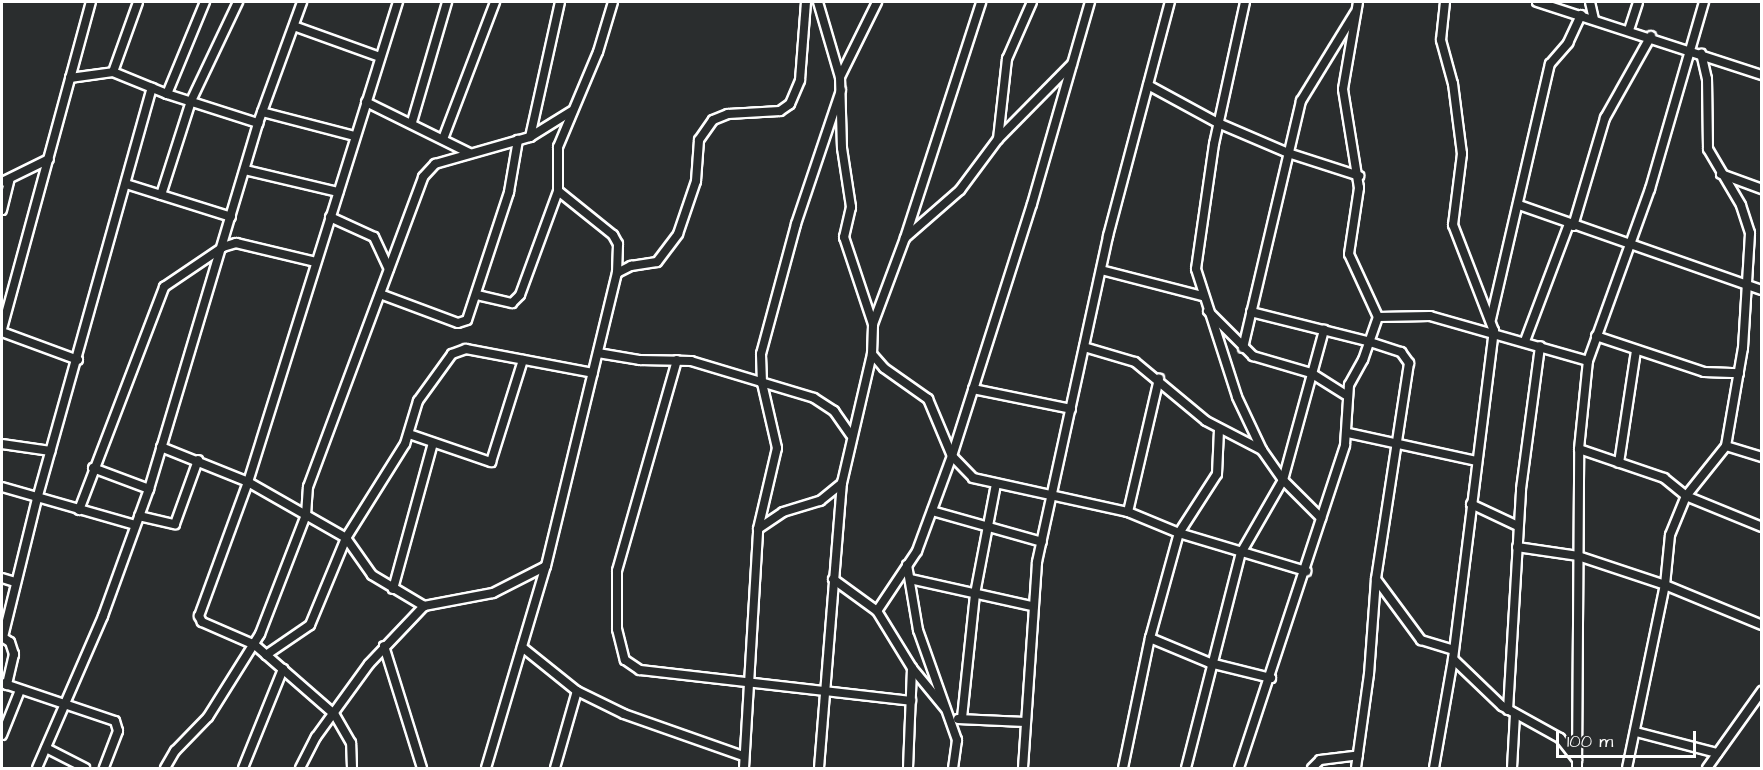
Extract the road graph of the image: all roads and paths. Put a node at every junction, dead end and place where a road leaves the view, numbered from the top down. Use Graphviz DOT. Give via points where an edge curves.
graph roads {
  1 [pos="91,2"];
  2 [pos="138,2"];
  3 [pos="205,2"];
  4 [pos="238,2"];
  5 [pos="302,2"];
  6 [pos="398,2"];
  7 [pos="447,2"];
  8 [pos="495,2"];
  9 [pos="560,2"];
  10 [pos="613,2"];
  11 [pos="806,2"];
  12 [pos="818,2"];
  13 [pos="877,2"];
  14 [pos="981,2"];
  15 [pos="1032,2"];
  16 [pos="1090,2"];
  17 [pos="1170,2"];
  18 [pos="1245,2"];
  19 [pos="1445,2"];
  20 [pos="1537,2"];
  21 [pos="1590,2"];
  22 [pos="1638,2"];
  23 [pos="1704,2"];
  24 [pos="1358,5"];
  25 [pos="1581,15"];
  26 [pos="1594,19"];
  27 [pos="294,26"];
  28 [pos="1629,30"];
  29 [pos="1651,36"];
  30 [pos="1688,49"];
  31 [pos="1701,54"];
  32 [pos="380,57"];
  33 [pos="1075,61"];
  34 [pos="113,72"];
  35 [pos="1761,75"];
  36 [pos="840,77"];
  37 [pos="70,78"];
  38 [pos="1148,85"];
  39 [pos="152,88"];
  40 [pos="841,90"];
  41 [pos="167,94"];
  42 [pos="191,101"];
  43 [pos="366,102"];
  44 [pos="572,111"];
  45 [pos="262,112"];
  46 [pos="412,122"];
  47 [pos="258,123"];
  48 [pos="1218,123"];
  49 [pos="356,136"];
  50 [pos="530,137"];
  51 [pos="443,139"];
  52 [pos="998,139"];
  53 [pos="518,140"];
  54 [pos="469,153"];
  55 [pos="1288,153"];
  56 [pos="49,159"];
  57 [pos="245,170"];
  58 [pos="1721,174"];
  59 [pos="1359,176"];
  60 [pos="5,181"];
  61 [pos="126,184"];
  62 [pos="1761,189"];
  63 [pos="558,190"];
  64 [pos="338,192"];
  65 [pos="161,195"];
  66 [pos="1519,205"];
  67 [pos="2,210"];
  68 [pos="231,217"];
  69 [pos="330,217"];
  70 [pos="1571,225"];
  71 [pos="906,238"];
  72 [pos="1629,243"];
  73 [pos="223,247"];
  74 [pos="316,262"];
  75 [pos="389,269"];
  76 [pos="1101,270"];
  77 [pos="617,273"];
  78 [pos="1747,285"];
  79 [pos="1761,290"];
  80 [pos="380,294"];
  81 [pos="477,295"];
  82 [pos="1202,296"];
  83 [pos="1206,309"];
  84 [pos="1251,312"];
  85 [pos="1378,317"];
  86 [pos="1491,320"];
  87 [pos="873,324"];
  88 [pos="1323,330"];
  89 [pos="2,331"];
  90 [pos="1494,331"];
  91 [pos="1596,336"];
  92 [pos="1525,341"];
  93 [pos="1370,342"];
  94 [pos="1540,346"];
  95 [pos="1084,347"];
  96 [pos="1242,348"];
  97 [pos="1636,350"];
  98 [pos="598,353"];
  99 [pos="872,354"];
  100 [pos="78,360"];
  101 [pos="522,360"];
  102 [pos="677,360"];
  103 [pos="1588,360"];
  104 [pos="593,373"];
  105 [pos="1311,373"];
  106 [pos="1739,373"];
  107 [pos="1159,379"];
  108 [pos="762,383"];
  109 [pos="973,389"];
  110 [pos="1346,395"];
  111 [pos="1071,409"];
  112 [pos="1219,429"];
  113 [pos="1347,433"];
  114 [pos="409,434"];
  115 [pos="851,435"];
  116 [pos="433,443"];
  117 [pos="2,444"];
  118 [pos="1397,446"];
  119 [pos="1726,446"];
  120 [pos="162,447"];
  121 [pos="1579,449"];
  122 [pos="1262,450"];
  123 [pos="51,451"];
  124 [pos="952,456"];
  125 [pos="1761,457"];
  126 [pos="198,460"];
  127 [pos="1476,461"];
  128 [pos="1619,463"];
  129 [pos="93,468"];
  130 [pos="1283,480"];
  131 [pos="248,482"];
  132 [pos="842,483"];
  133 [pos="996,484"];
  134 [pos="2,487"];
  135 [pos="149,489"];
  136 [pos="1053,495"];
  137 [pos="1686,496"];
  138 [pos="38,499"];
  139 [pos="1470,504"];
  140 [pos="79,510"];
  141 [pos="932,511"];
  142 [pos="1128,512"];
  143 [pos="306,515"];
  144 [pos="139,516"];
  145 [pos="1321,518"];
  146 [pos="135,525"];
  147 [pos="986,526"];
  148 [pos="1518,526"];
  149 [pos="1761,527"];
  150 [pos="758,529"];
  151 [pos="1179,533"];
  152 [pos="346,538"];
  153 [pos="1042,542"];
  154 [pos="1517,547"];
  155 [pos="1241,553"];
  156 [pos="1578,556"];
  157 [pos="907,565"];
  158 [pos="546,566"];
  159 [pos="1306,571"];
  160 [pos="2,578"];
  161 [pos="833,579"];
  162 [pos="909,579"];
  163 [pos="1376,579"];
  164 [pos="15,582"];
  165 [pos="1665,585"];
  166 [pos="393,589"];
  167 [pos="975,594"];
  168 [pos="424,606"];
  169 [pos="1032,606"];
  170 [pos="877,611"];
  171 [pos="1761,625"];
  172 [pos="2,637"];
  173 [pos="1150,638"];
  174 [pos="255,645"];
  175 [pos="384,646"];
  176 [pos="522,647"];
  177 [pos="266,655"];
  178 [pos="1453,655"];
  179 [pos="1210,663"];
  180 [pos="912,668"];
  181 [pos="283,669"];
  182 [pos="1271,678"];
  183 [pos="4,684"];
  184 [pos="746,684"];
  185 [pos="825,689"];
  186 [pos="20,690"];
  187 [pos="577,691"];
  188 [pos="1761,691"];
  189 [pos="911,701"];
  190 [pos="1758,704"];
  191 [pos="64,707"];
  192 [pos="1512,713"];
  193 [pos="334,714"];
  194 [pos="950,715"];
  195 [pos="962,718"];
  196 [pos="1025,722"];
  197 [pos="1636,732"];
  198 [pos="2,735"];
  199 [pos="46,748"];
  200 [pos="1717,753"];
  201 [pos="1358,754"];
  202 [pos="743,756"];
  203 [pos="1577,764"];
  204 [pos="37,768"];
  205 [pos="85,768"];
  206 [pos="104,768"];
  207 [pos="165,768"];
  208 [pos="243,768"];
  209 [pos="300,768"];
  210 [pos="352,768"];
  211 [pos="422,768"];
  212 [pos="486,768"];
  213 [pos="555,768"];
  214 [pos="744,768"];
  215 [pos="819,768"];
  216 [pos="908,768"];
  217 [pos="953,768"];
  218 [pos="1024,768"];
  219 [pos="1123,768"];
  220 [pos="1186,768"];
  221 [pos="1239,768"];
  222 [pos="1312,768"];
  223 [pos="1356,768"];
  224 [pos="1434,768"];
  225 [pos="1512,768"];
  226 [pos="1627,768"];
  227 [pos="1707,768"];
  1 -- 37 [label="street"];
  2 -- 34 [label="street"];
  3 -- 41 [label="street"];
  4 -- 42 [label="street"];
  5 -- 27 [label="street"];
  6 -- 32 [label="street"];
  7 -- 46 [label="street"];
  8 -- 51 [label="street"];
  9 -- 50 [label="street"];
  10 -- 44 [label="street" via="598,52"];
  11 -- 77 [label="street" via="800,80 790,104 780,111 728,114 713,120 699,140 696,181 678,234 657,262 631,266"];
  12 -- 36 [label="street"];
  13 -- 36 [label="street"];
  14 -- 71 [label="street"];
  15 -- 52 [label="street" via="1007,58"];
  16 -- 33 [label="street"];
  17 -- 38 [label="street"];
  18 -- 48 [label="street"];
  19 -- 86 [label="street" via="1441,40 1454,84 1462,154 1453,225"];
  20 -- 25 [label="street"];
  21 -- 26 [label="street"];
  22 -- 28 [label="street"];
  23 -- 30 [label="street"];
  24 -- 55 [label="street" via="1301,101"];
  24 -- 59 [label="street" via="1343,89"];
  25 -- 26 [label="street"];
  25 -- 66 [label="street" via="1568,43 1550,64"];
  26 -- 28 [label="street"];
  27 -- 32 [label="street"];
  27 -- 45 [label="street"];
  28 -- 29 [label="street"];
  29 -- 30 [label="street"];
  29 -- 70 [label="street" via="1605,118"];
  30 -- 31 [label="street"];
  30 -- 72 [label="street" via="1650,189"];
  31 -- 35 [label="street"];
  31 -- 58 [label="street" via="1707,79 1708,149"];
  32 -- 43 [label="street"];
  33 -- 52 [label="street"];
  33 -- 109 [label="street"];
  34 -- 37 [label="street"];
  34 -- 39 [label="street"];
  36 -- 40 [label="street"];
  37 -- 56 [label="street"];
  38 -- 48 [label="street"];
  38 -- 76 [label="street"];
  39 -- 41 [label="street"];
  39 -- 61 [label="street"];
  40 -- 87 [label="street" via="842,148 851,207 844,237"];
  40 -- 108 [label="street" via="796,224 763,343"];
  41 -- 42 [label="street"];
  42 -- 47 [label="street"];
  42 -- 65 [label="street"];
  43 -- 46 [label="street"];
  43 -- 49 [label="street"];
  44 -- 50 [label="street"];
  44 -- 63 [label="street" via="557,153"];
  45 -- 47 [label="street"];
  45 -- 49 [label="street"];
  46 -- 51 [label="street"];
  47 -- 57 [label="street"];
  48 -- 55 [label="street"];
  48 -- 82 [label="street" via="1196,255"];
  49 -- 64 [label="street"];
  50 -- 53 [label="street"];
  51 -- 54 [label="street"];
  52 -- 71 [label="street" via="960,190"];
  53 -- 54 [label="street"];
  53 -- 81 [label="street" via="509,192"];
  54 -- 75 [label="street" via="429,169"];
  55 -- 59 [label="street"];
  55 -- 84 [label="street"];
  56 -- 60 [label="street"];
  56 -- 89 [label="street"];
  57 -- 64 [label="street"];
  57 -- 68 [label="street"];
  58 -- 62 [label="street"];
  58 -- 78 [label="street" via="1748,219"];
  59 -- 85 [label="street" via="1349,254"];
  60 -- 67 [label="street"];
  61 -- 65 [label="street"];
  61 -- 100 [label="street"];
  63 -- 77 [label="street" via="613,235 618,244"];
  63 -- 81 [label="street" via="517,300"];
  64 -- 69 [label="street"];
  65 -- 68 [label="street"];
  66 -- 70 [label="street"];
  66 -- 86 [label="street"];
  68 -- 73 [label="street"];
  69 -- 74 [label="street"];
  69 -- 75 [label="street" via="374,237"];
  70 -- 72 [label="street"];
  70 -- 92 [label="street"];
  71 -- 87 [label="street"];
  72 -- 78 [label="street"];
  72 -- 91 [label="street"];
  73 -- 74 [label="street" via="245,244"];
  73 -- 120 [label="street"];
  73 -- 129 [label="street" via="159,294"];
  74 -- 131 [label="street"];
  75 -- 80 [label="street"];
  76 -- 82 [label="street"];
  76 -- 95 [label="street"];
  77 -- 98 [label="street"];
  78 -- 79 [label="street"];
  78 -- 106 [label="street"];
  80 -- 81 [label="street" via="463,324"];
  80 -- 143 [label="street" via="308,487"];
  82 -- 83 [label="street"];
  83 -- 96 [label="street"];
  83 -- 122 [label="street" via="1237,397"];
  84 -- 88 [label="street"];
  84 -- 96 [label="street"];
  85 -- 90 [label="street" via="1420,314"];
  85 -- 93 [label="street"];
  86 -- 90 [label="street"];
  87 -- 99 [label="street"];
  88 -- 93 [label="street"];
  88 -- 105 [label="street"];
  89 -- 100 [label="street"];
  90 -- 92 [label="street"];
  90 -- 127 [label="street"];
  91 -- 97 [label="street"];
  91 -- 103 [label="street"];
  92 -- 94 [label="street"];
  93 -- 110 [label="street"];
  93 -- 118 [label="street" via="1401,352 1409,363"];
  94 -- 103 [label="street"];
  94 -- 148 [label="street"];
  95 -- 107 [label="street" via="1135,362"];
  95 -- 111 [label="street"];
  96 -- 105 [label="street" via="1263,359"];
  97 -- 106 [label="street" via="1704,372"];
  97 -- 128 [label="street"];
  98 -- 102 [label="street" via="640,360"];
  98 -- 104 [label="street"];
  99 -- 115 [label="street"];
  99 -- 124 [label="street" via="884,368 928,399"];
  100 -- 123 [label="street"];
  101 -- 104 [label="street"];
  101 -- 114 [label="street" via="466,349 452,354 418,400"];
  101 -- 116 [label="street" via="491,462"];
  102 -- 108 [label="street" via="704,364"];
  102 -- 184 [label="street" via="617,571 618,647 625,660 640,670"];
  103 -- 121 [label="street"];
  104 -- 158 [label="street"];
  105 -- 110 [label="street"];
  105 -- 130 [label="street"];
  106 -- 119 [label="street"];
  107 -- 112 [label="street"];
  107 -- 142 [label="street"];
  108 -- 115 [label="street" via="825,403"];
  108 -- 150 [label="street" via="777,448"];
  109 -- 111 [label="street"];
  109 -- 124 [label="street"];
  110 -- 113 [label="street"];
  111 -- 136 [label="street"];
  112 -- 122 [label="street"];
  112 -- 151 [label="street" via="1217,474"];
  113 -- 118 [label="street"];
  113 -- 145 [label="street"];
  114 -- 116 [label="street"];
  114 -- 152 [label="street"];
  115 -- 132 [label="street"];
  116 -- 166 [label="street"];
  117 -- 123 [label="street"];
  118 -- 127 [label="street"];
  118 -- 163 [label="street"];
  119 -- 125 [label="street"];
  119 -- 137 [label="street"];
  120 -- 126 [label="street"];
  120 -- 135 [label="street"];
  121 -- 128 [label="street"];
  121 -- 156 [label="street"];
  122 -- 130 [label="street"];
  123 -- 138 [label="street"];
  124 -- 133 [label="street" via="973,478"];
  124 -- 141 [label="street"];
  126 -- 131 [label="street"];
  126 -- 144 [label="street" via="175,524"];
  127 -- 139 [label="street"];
  128 -- 137 [label="street" via="1664,477"];
  129 -- 135 [label="street"];
  129 -- 140 [label="street"];
  130 -- 145 [label="street"];
  130 -- 155 [label="street"];
  131 -- 143 [label="street"];
  131 -- 174 [label="street" via="199,620"];
  132 -- 150 [label="street" via="820,501 783,512"];
  132 -- 161 [label="street"];
  133 -- 136 [label="street"];
  133 -- 147 [label="street"];
  134 -- 138 [label="street"];
  135 -- 144 [label="street"];
  136 -- 142 [label="street"];
  136 -- 153 [label="street"];
  137 -- 149 [label="street"];
  137 -- 165 [label="street" via="1670,535"];
  138 -- 140 [label="street"];
  138 -- 164 [label="street"];
  139 -- 148 [label="street"];
  139 -- 178 [label="street"];
  140 -- 146 [label="street"];
  141 -- 147 [label="street"];
  141 -- 157 [label="street"];
  142 -- 151 [label="street"];
  143 -- 152 [label="street"];
  143 -- 174 [label="street"];
  144 -- 146 [label="street"];
  145 -- 159 [label="street"];
  146 -- 191 [label="street"];
  147 -- 153 [label="street"];
  147 -- 167 [label="street"];
  148 -- 154 [label="street"];
  150 -- 184 [label="street"];
  151 -- 155 [label="street"];
  151 -- 173 [label="street"];
  152 -- 166 [label="street" via="372,575"];
  152 -- 177 [label="street" via="310,625"];
  153 -- 169 [label="street"];
  154 -- 156 [label="street"];
  154 -- 192 [label="street"];
  155 -- 159 [label="street"];
  155 -- 179 [label="street"];
  156 -- 165 [label="street"];
  156 -- 203 [label="street"];
  157 -- 162 [label="street"];
  157 -- 170 [label="street"];
  158 -- 168 [label="street" via="493,593"];
  158 -- 176 [label="street"];
  159 -- 182 [label="street"];
  160 -- 164 [label="street"];
  161 -- 170 [label="street"];
  161 -- 185 [label="street"];
  162 -- 167 [label="street"];
  162 -- 194 [label="street" via="918,630"];
  163 -- 178 [label="street" via="1421,640"];
  163 -- 201 [label="street"];
  164 -- 172 [label="street"];
  165 -- 171 [label="street"];
  165 -- 197 [label="street"];
  166 -- 168 [label="street"];
  167 -- 169 [label="street"];
  167 -- 195 [label="street"];
  168 -- 175 [label="street"];
  169 -- 196 [label="street"];
  170 -- 180 [label="street"];
  172 -- 183 [label="street" via="14,654"];
  173 -- 179 [label="street"];
  173 -- 219 [label="street"];
  174 -- 177 [label="street"];
  174 -- 207 [label="street" via="208,717 175,751"];
  175 -- 193 [label="street"];
  175 -- 211 [label="street"];
  176 -- 187 [label="street"];
  176 -- 212 [label="street"];
  177 -- 181 [label="street"];
  178 -- 192 [label="street"];
  178 -- 224 [label="street"];
  179 -- 182 [label="street"];
  179 -- 220 [label="street"];
  180 -- 189 [label="street"];
  180 -- 194 [label="street"];
  181 -- 193 [label="street"];
  181 -- 208 [label="street"];
  182 -- 221 [label="street"];
  183 -- 186 [label="street"];
  184 -- 185 [label="street"];
  184 -- 202 [label="street"];
  185 -- 189 [label="street"];
  185 -- 215 [label="street"];
  186 -- 191 [label="street"];
  186 -- 198 [label="street"];
  187 -- 202 [label="street" via="624,714"];
  187 -- 213 [label="street"];
  188 -- 190 [label="street"];
  189 -- 216 [label="street"];
  190 -- 200 [label="street"];
  191 -- 199 [label="street"];
  191 -- 206 [label="street" via="119,724"];
  192 -- 203 [label="street" via="1551,730"];
  192 -- 225 [label="street"];
  193 -- 209 [label="street"];
  193 -- 210 [label="street" via="351,743"];
  194 -- 195 [label="street"];
  194 -- 217 [label="street" via="957,740"];
  195 -- 196 [label="street"];
  196 -- 218 [label="street"];
  197 -- 200 [label="street"];
  197 -- 226 [label="street"];
  199 -- 204 [label="street"];
  199 -- 205 [label="street"];
  200 -- 227 [label="street"];
  201 -- 222 [label="street" via="1320,760"];
  201 -- 223 [label="street"];
  202 -- 214 [label="street"];
}
